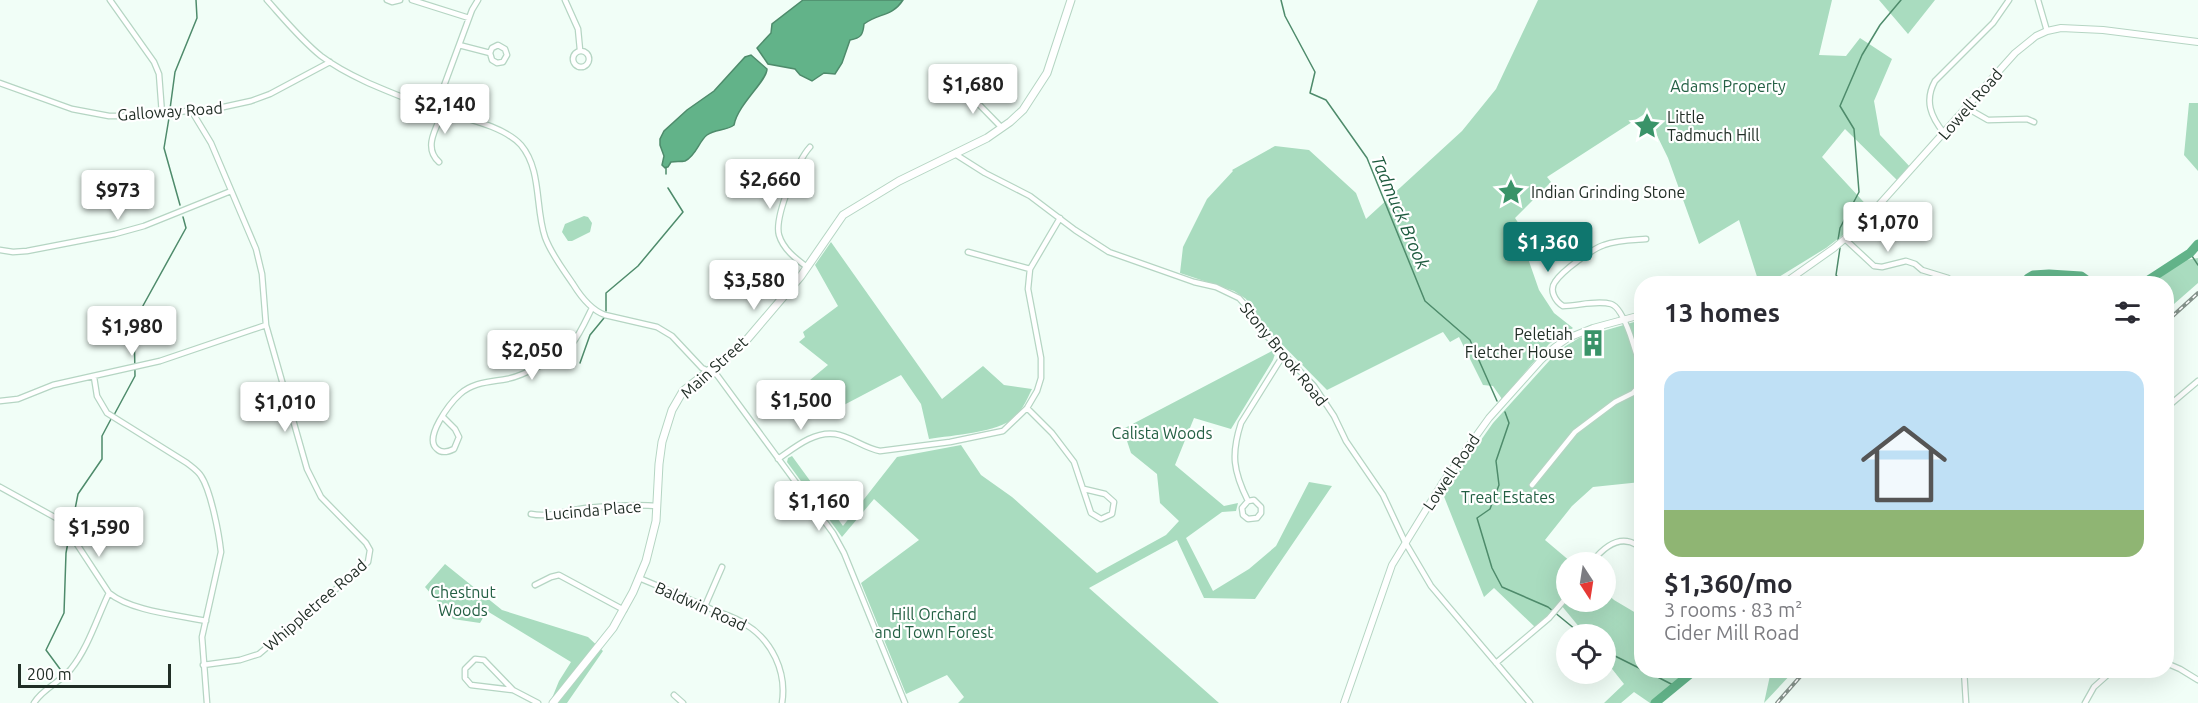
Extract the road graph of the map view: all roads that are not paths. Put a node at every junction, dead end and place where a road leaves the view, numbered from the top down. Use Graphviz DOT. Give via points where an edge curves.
graph roads {
  1 [pos="110,0"];
  2 [pos="267,0"];
  3 [pos="387,0"];
  4 [pos="400,0"];
  5 [pos="412,0"];
  6 [pos="478,0"];
  7 [pos="565,0"];
  8 [pos="1071,0"];
  9 [pos="2009,0"];
  10 [pos="2038,0"];
  11 [pos="469,18"];
  12 [pos="2047,31"];
  13 [pos="2197,41"];
  14 [pos="459,45"];
  15 [pos="580,50"];
  16 [pos="490,52"];
  17 [pos="330,62"];
  18 [pos="0,83"];
  19 [pos="951,84"];
  20 [pos="1967,108"];
  21 [pos="190,110"];
  22 [pos="435,110"];
  23 [pos="443,112"];
  24 [pos="162,114"];
  25 [pos="2034,122"];
  26 [pos="1002,128"];
  27 [pos="1944,133"];
  28 [pos="810,147"];
  29 [pos="955,154"];
  30 [pos="439,162"];
  31 [pos="231,190"];
  32 [pos="1060,218"];
  33 [pos="1646,239"];
  34 [pos="1845,239"];
  35 [pos="0,250"];
  36 [pos="968,252"];
  37 [pos="807,267"];
  38 [pos="1030,269"];
  39 [pos="1794,276"];
  40 [pos="1942,276"];
  41 [pos="592,308"];
  42 [pos="1634,316"];
  43 [pos="1623,318"];
  44 [pos="266,325"];
  45 [pos="1634,348"];
  46 [pos="1284,354"];
  47 [pos="708,370"];
  48 [pos="94,377"];
  49 [pos="2198,381"];
  50 [pos="1634,392"];
  51 [pos="0,401"];
  52 [pos="2174,401"];
  53 [pos="1028,408"];
  54 [pos="443,417"];
  55 [pos="778,459"];
  56 [pos="1532,485"];
  57 [pos="0,487"];
  58 [pos="1084,489"];
  59 [pos="1248,501"];
  60 [pos="657,506"];
  61 [pos="531,514"];
  62 [pos="1405,542"];
  63 [pos="1634,544"];
  64 [pos="1600,552"];
  65 [pos="722,567"];
  66 [pos="639,578"];
  67 [pos="535,585"];
  68 [pos="109,593"];
  69 [pos="705,606"];
  70 [pos="624,610"];
  71 [pos="1556,611"];
  72 [pos="206,621"];
  73 [pos="1496,663"];
  74 [pos="203,665"];
  75 [pos="2174,666"];
  76 [pos="1964,678"];
  77 [pos="2104,678"];
  78 [pos="2198,680"];
  79 [pos="513,690"];
  80 [pos="674,695"];
  81 [pos="34,703"];
  82 [pos="207,703"];
  83 [pos="538,703"];
  84 [pos="553,703"];
  85 [pos="683,703"];
  86 [pos="782,703"];
  87 [pos="905,703"];
  88 [pos="1344,703"];
  89 [pos="1530,703"];
  90 [pos="1966,703"];
  91 [pos="2085,703"];
  1 -- 24 [label="street" via="154,62 159,74"];
  2 -- 17 [label="street"];
  3 -- 4 [label="street"];
  5 -- 11 [label="street"];
  6 -- 11 [label="street"];
  7 -- 15 [label="street" via="578,29"];
  8 -- 26 [label="main road, Main Street" via="1044,79 1023,110"];
  9 -- 27 [label="street" via="1993,23 1931,88 1930,113"];
  10 -- 12 [label="street"];
  11 -- 14 [label="street"];
  12 -- 13 [label="street, Lowell Road" via="2089,29"];
  12 -- 20 [label="street, Lowell Road" via="2015,53"];
  14 -- 16 [label="street"];
  14 -- 22 [label="street"];
  17 -- 21 [label="street, Galloway Road" via="270,94 236,105"];
  17 -- 22 [label="street"];
  18 -- 24 [label="street, Galloway Road" via="92,114"];
  19 -- 26 [label="street" via="961,86"];
  20 -- 25 [label="street" via="1988,120"];
  20 -- 27 [label="street, Lowell Road"];
  21 -- 24 [label="street, Galloway Road"];
  21 -- 31 [label="street, Whippletree Road" via="211,143"];
  22 -- 23 [label="street"];
  23 -- 30 [label="street" via="430,145"];
  23 -- 41 [label="street" via="488,125 522,147 533,169 547,243"];
  26 -- 29 [label="main road, Main Street"];
  27 -- 34 [label="street, Lowell Road"];
  28 -- 37 [label="street" via="778,226 782,243"];
  29 -- 32 [label="street, Stony Brook Road" via="1030,196"];
  29 -- 37 [label="main road, Main Street" via="850,209"];
  31 -- 35 [label="street" via="115,234 27,251"];
  31 -- 44 [label="street, Whippletree Road" via="260,260"];
  32 -- 38 [label="street"];
  32 -- 46 [label="street, Stony Brook Road" via="1109,252 1232,293"];
  33 -- 43 [label="street" via="1602,245 1564,272 1553,285 1555,298 1563,306 1612,304"];
  34 -- 39 [label="street, Lowell Road"];
  34 -- 40 [label="street" via="1875,266 1903,261"];
  36 -- 38 [label="street"];
  37 -- 47 [label="main road, Main Street" via="744,343"];
  38 -- 53 [label="street" via="1028,289 1041,378"];
  41 -- 47 [label="street" via="605,315 657,327"];
  41 -- 54 [label="street" via="567,349 520,375 469,388 456,398"];
  42 -- 43 [label="street, Lowell Road"];
  43 -- 45 [label="street"];
  43 -- 62 [label="street, Lowell Road" via="1568,338 1541,360 1489,418"];
  44 -- 48 [label="street" via="160,361"];
  44 -- 74 [label="street, Whippletree Road" via="314,485 366,543 370,557 260,654"];
  46 -- 59 [label="street" via="1237,435 1234,463"];
  46 -- 62 [label="street, Stony Brook Road" via="1314,386 1334,416 1383,495"];
  47 -- 55 [label="street" via="717,375"];
  47 -- 60 [label="main road, Main Street" via="683,391 666,424"];
  48 -- 51 [label="street"];
  48 -- 72 [label="street" via="97,396 107,412 187,463 204,482 221,552"];
  49 -- 52 [label="street"];
  50 -- 56 [label="street" via="1575,432"];
  53 -- 55 [label="street" via="1003,430 950,442 880,451 836,434 823,435"];
  53 -- 58 [label="street" via="1070,456"];
  54 -- 54 [label="street" via="459,437 454,449 445,452 436,449 432,441"];
  55 -- 87 [label="street" via="837,539"];
  57 -- 68 [label="street" via="58,519"];
  58 -- 58 [label="street" via="1094,516 1105,518 1112,514 1114,502 1109,496"];
  59 -- 59 [label="street" via="1254,500 1261,507 1254,520 1243,515 1243,505"];
  60 -- 61 [label="street, Lucinda Place"];
  60 -- 66 [label="main road, Main Street" via="653,536"];
  62 -- 73 [label="street, Stony Brook Road" via="1431,586"];
  62 -- 88 [label="street, Lowell Road" via="1385,582"];
  63 -- 64 [label="street" via="1612,543"];
  65 -- 69 [label="street"];
  66 -- 69 [label="street, Baldwin Road"];
  66 -- 70 [label="main road, Main Street"];
  67 -- 70 [label="street" via="560,575"];
  68 -- 72 [label="street" via="148,609"];
  68 -- 81 [label="street" via="76,662"];
  69 -- 86 [label="street, Baldwin Road" via="746,624 765,640 779,669"];
  70 -- 84 [label="main road, Main Street" via="605,640"];
  71 -- 73 [label="street"];
  72 -- 74 [label="street"];
  73 -- 89 [label="street, Stony Brook Road"];
  74 -- 82 [label="street"];
  75 -- 78 [label="street"];
  76 -- 90 [label="street"];
  77 -- 91 [label="street"];
  79 -- 79 [label="street" via="471,686 465,669 471,662 484,660"];
  79 -- 83 [label="street"];
  80 -- 85 [label="street"];
}
